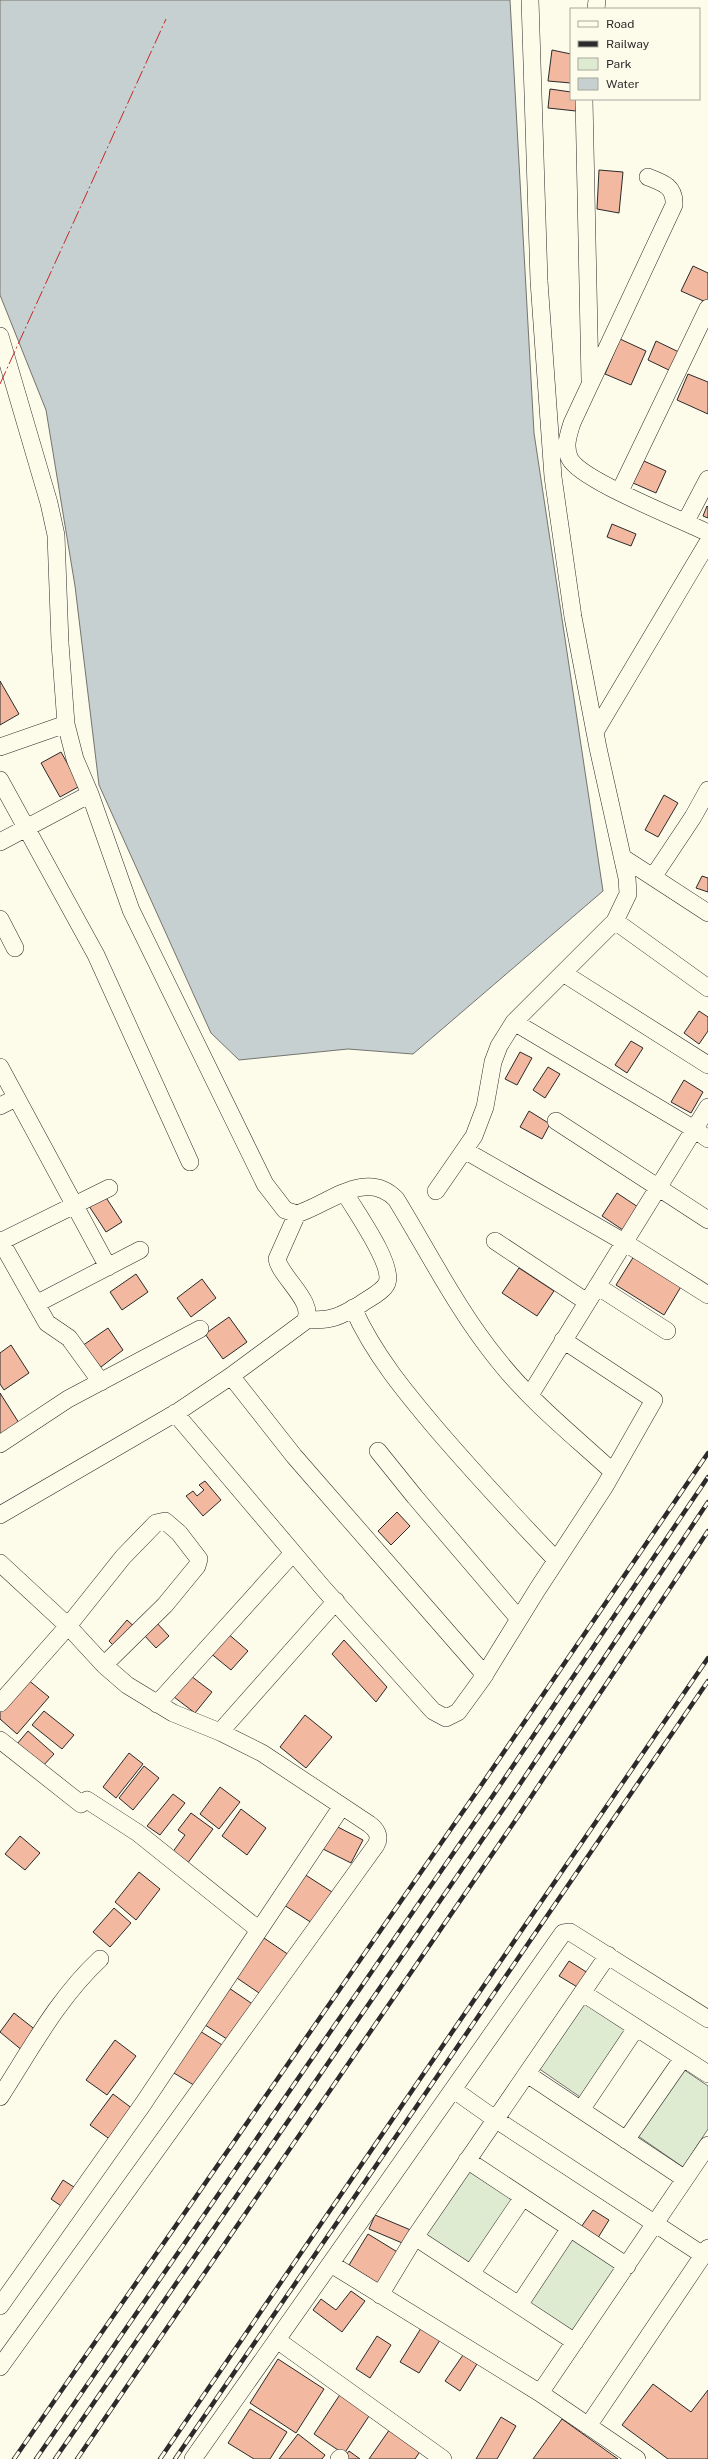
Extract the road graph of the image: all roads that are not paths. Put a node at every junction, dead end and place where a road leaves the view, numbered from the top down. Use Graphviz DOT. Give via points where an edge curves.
graph roads {
  1 [pos="530,0"];
  2 [pos="584,100"];
  3 [pos="648,177"];
  4 [pos="708,308"];
  5 [pos="0,336"];
  6 [pos="590,384"];
  7 [pos="708,479"];
  8 [pos="620,491"];
  9 [pos="686,522"];
  10 [pos="708,533"];
  11 [pos="708,542"];
  12 [pos="66,724"];
  13 [pos="595,732"];
  14 [pos="0,747"];
  15 [pos="0,780"];
  16 [pos="708,790"];
  17 [pos="90,794"];
  18 [pos="27,828"];
  19 [pos="0,842"];
  20 [pos="622,857"];
  21 [pos="653,877"];
  22 [pos="708,913"];
  23 [pos="0,919"];
  24 [pos="615,921"];
  25 [pos="15,948"];
  26 [pos="563,973"];
  27 [pos="708,988"];
  28 [pos="514,1022"];
  29 [pos="708,1065"];
  30 [pos="0,1067"];
  31 [pos="16,1098"];
  32 [pos="0,1106"];
  33 [pos="708,1107"];
  34 [pos="556,1121"];
  35 [pos="694,1129"];
  36 [pos="708,1140"];
  37 [pos="466,1151"];
  38 [pos="190,1162"];
  39 [pos="659,1187"];
  40 [pos="109,1188"];
  41 [pos="436,1191"];
  42 [pos="345,1193"];
  43 [pos="74,1206"];
  44 [pos="297,1214"];
  45 [pos="708,1220"];
  46 [pos="0,1241"];
  47 [pos="495,1241"];
  48 [pos="624,1242"];
  49 [pos="140,1250"];
  50 [pos="108,1267"];
  51 [pos="597,1286"];
  52 [pos="708,1295"];
  53 [pos="587,1302"];
  54 [pos="36,1304"];
  55 [pos="353,1308"];
  56 [pos="306,1319"];
  57 [pos="200,1329"];
  58 [pos="667,1331"];
  59 [pos="563,1340"];
  60 [pos="231,1376"];
  61 [pos="101,1382"];
  62 [pos="530,1396"];
  63 [pos="175,1413"];
  64 [pos="0,1444"];
  65 [pos="378,1451"];
  66 [pos="613,1472"];
  67 [pos="0,1515"];
  68 [pos="294,1553"];
  69 [pos="556,1560"];
  70 [pos="0,1563"];
  71 [pos="336,1601"];
  72 [pos="519,1620"];
  73 [pos="68,1626"];
  74 [pos="104,1665"];
  75 [pos="485,1675"];
  76 [pos="0,1703"];
  77 [pos="157,1704"];
  78 [pos="220,1732"];
  79 [pos="0,1740"];
  80 [pos="342,1806"];
  81 [pos="259,1930"];
  82 [pos="608,1955"];
  83 [pos="100,1959"];
  84 [pos="583,1993"];
  85 [pos="708,2019"];
  86 [pos="636,2028"];
  87 [pos="683,2058"];
  88 [pos="527,2074"];
  89 [pos="708,2074"];
  90 [pos="454,2090"];
  91 [pos="0,2095"];
  92 [pos="581,2110"];
  93 [pos="496,2119"];
  94 [pos="626,2140"];
  95 [pos="708,2145"];
  96 [pos="467,2160"];
  97 [pos="685,2179"];
  98 [pos="523,2197"];
  99 [pos="655,2224"];
  100 [pos="570,2228"];
  101 [pos="415,2237"];
  102 [pos="705,2252"];
  103 [pos="331,2264"];
  104 [pos="627,2266"];
  105 [pos="471,2274"];
  106 [pos="380,2295"];
  107 [pos="519,2305"];
  108 [pos="0,2306"];
  109 [pos="277,2340"];
  110 [pos="575,2342"];
  111 [pos="3,2357"];
  112 [pos="540,2393"];
  113 [pos="588,2426"];
  114 [pos="193,2459"];
  115 [pos="443,2459"];
  116 [pos="637,2459"];
  1 -- 13 [label="street" via="539,281 548,430 573,617"];
  2 -- 6 [label="street"];
  3 -- 6 [label="street" via="671,189 674,193 674,205"];
  4 -- 8 [label="street"];
  5 -- 12 [label="street" via="56,535"];
  6 -- 8 [label="street" via="572,424 567,440 567,451 571,461 581,471"];
  7 -- 9 [label="street"];
  8 -- 9 [label="street"];
  9 -- 10 [label="street"];
  11 -- 13 [label="street"];
  12 -- 14 [label="street"];
  12 -- 17 [label="street" via="75,759"];
  13 -- 20 [label="street"];
  15 -- 18 [label="street"];
  16 -- 21 [label="street"];
  17 -- 18 [label="street"];
  17 -- 44 [label="street" via="132,910 253,1161 276,1200 285,1210"];
  18 -- 19 [label="street"];
  18 -- 38 [label="street" via="96,955"];
  20 -- 21 [label="street"];
  20 -- 24 [label="street" via="628,894"];
  21 -- 22 [label="street"];
  23 -- 25 [label="street"];
  24 -- 26 [label="street"];
  24 -- 27 [label="street"];
  26 -- 28 [label="street"];
  26 -- 29 [label="street"];
  28 -- 35 [label="street"];
  28 -- 37 [label="street" via="499,1046 493,1062 485,1107"];
  30 -- 31 [label="street"];
  31 -- 32 [label="street"];
  31 -- 43 [label="street"];
  33 -- 35 [label="street"];
  34 -- 39 [label="street"];
  35 -- 36 [label="street"];
  35 -- 39 [label="street"];
  37 -- 41 [label="street"];
  37 -- 48 [label="street"];
  39 -- 45 [label="street"];
  39 -- 48 [label="street"];
  40 -- 43 [label="street"];
  42 -- 44 [label="street"];
  42 -- 55 [label="street" via="388,1272 383,1288"];
  42 -- 62 [label="street" via="366,1186 378,1187 396,1199 469,1322"];
  43 -- 46 [label="street"];
  43 -- 50 [label="street"];
  44 -- 56 [label="street" via="277,1259 305,1304"];
  46 -- 54 [label="street"];
  47 -- 53 [label="street"];
  48 -- 51 [label="street"];
  48 -- 52 [label="street"];
  49 -- 50 [label="street"];
  50 -- 54 [label="street"];
  51 -- 53 [label="street"];
  51 -- 58 [label="street"];
  53 -- 59 [label="street"];
  54 -- 61 [label="street" via="49,1327 69,1338"];
  55 -- 56 [label="street" via="330,1319"];
  55 -- 69 [label="street" via="375,1352 420,1411 482,1482"];
  56 -- 60 [label="street"];
  57 -- 61 [label="street"];
  59 -- 62 [label="street"];
  59 -- 66 [label="street" via="654,1400"];
  60 -- 63 [label="street"];
  60 -- 75 [label="street" via="294,1456"];
  61 -- 64 [label="street" via="68,1399"];
  62 -- 66 [label="street"];
  63 -- 67 [label="street"];
  63 -- 68 [label="street"];
  65 -- 72 [label="street"];
  66 -- 69 [label="street"];
  68 -- 71 [label="street"];
  68 -- 77 [label="street"];
  69 -- 72 [label="street"];
  70 -- 73 [label="street"];
  71 -- 75 [label="street" via="432,1711 441,1716 452,1717 458,1712"];
  71 -- 78 [label="street"];
  72 -- 75 [label="street"];
  73 -- 74 [label="street"];
  73 -- 74 [label="street" via="123,1557 156,1523 166,1521 179,1533 198,1556 197,1566 165,1605"];
  73 -- 76 [label="street"];
  74 -- 77 [label="street" via="127,1685"];
  77 -- 78 [label="street"];
  78 -- 80 [label="street" via="262,1753"];
  79 -- 81 [label="street" via="81,1804 87,1800 138,1833"];
  80 -- 81 [label="street"];
  80 -- 111 [label="street" via="373,1828 378,1834 376,1845"];
  81 -- 108 [label="street" via="85,2188"];
  82 -- 84 [label="street"];
  82 -- 85 [label="street"];
  82 -- 90 [label="street" via="572,1933 563,1933"];
  83 -- 91 [label="street" via="46,2023"];
  84 -- 86 [label="street"];
  84 -- 88 [label="street"];
  86 -- 87 [label="street"];
  86 -- 92 [label="street"];
  87 -- 89 [label="street"];
  87 -- 94 [label="street"];
  88 -- 92 [label="street"];
  88 -- 93 [label="street"];
  90 -- 93 [label="street"];
  90 -- 103 [label="street"];
  92 -- 94 [label="street"];
  93 -- 96 [label="street"];
  93 -- 99 [label="street"];
  94 -- 97 [label="street"];
  95 -- 97 [label="street"];
  96 -- 98 [label="street"];
  96 -- 101 [label="street"];
  97 -- 99 [label="street"];
  98 -- 100 [label="street"];
  98 -- 105 [label="street"];
  99 -- 102 [label="street"];
  99 -- 104 [label="street"];
  100 -- 104 [label="street"];
  100 -- 107 [label="street"];
  101 -- 105 [label="street"];
  101 -- 106 [label="street"];
  102 -- 113 [label="street"];
  103 -- 106 [label="street"];
  103 -- 109 [label="street"];
  104 -- 110 [label="street"];
  105 -- 107 [label="street"];
  106 -- 112 [label="street"];
  107 -- 110 [label="street"];
  109 -- 114 [label="street"];
  109 -- 115 [label="street"];
  110 -- 112 [label="street"];
  112 -- 113 [label="street"];
  113 -- 116 [label="street"];
}
